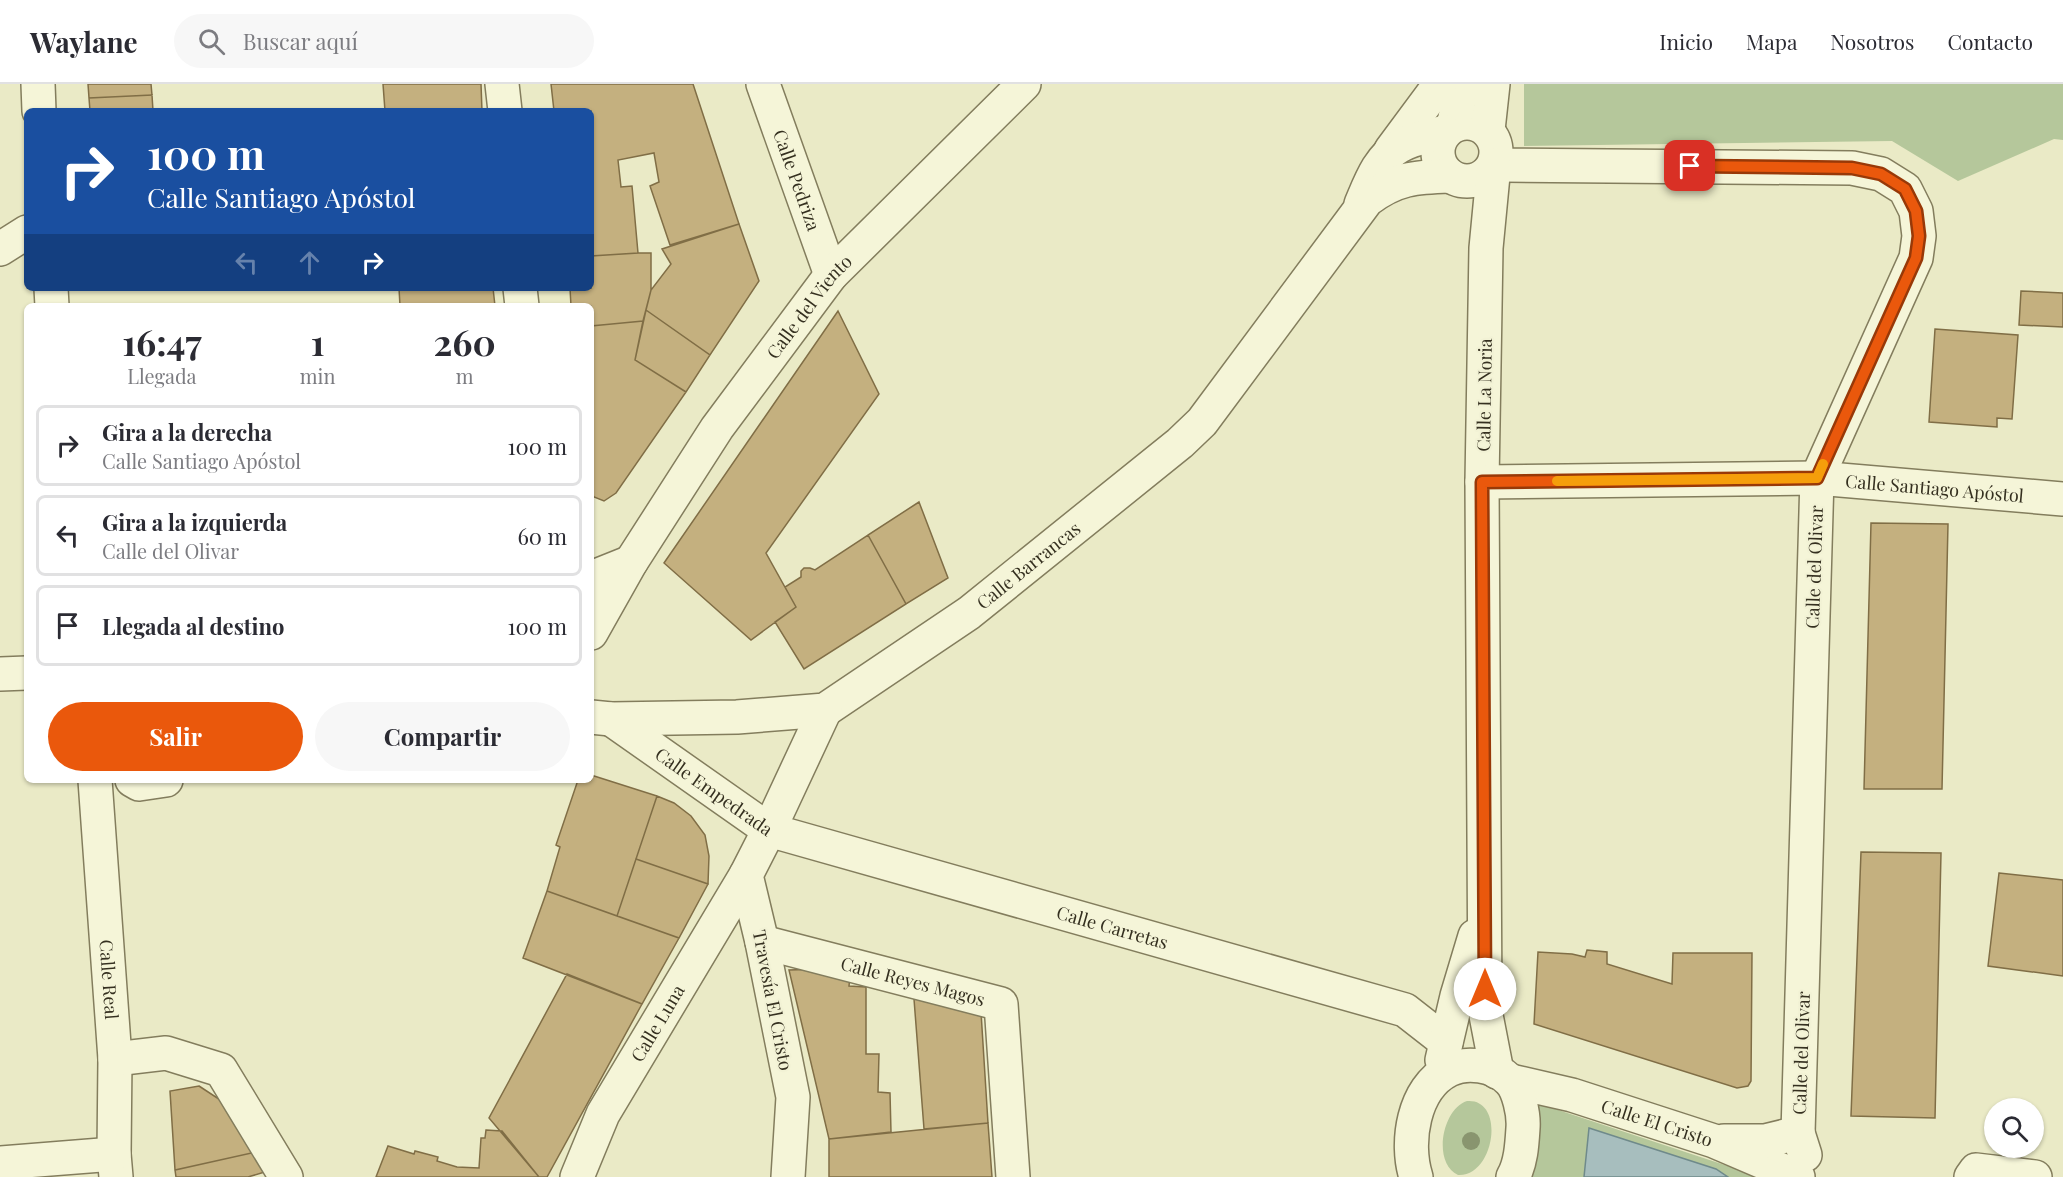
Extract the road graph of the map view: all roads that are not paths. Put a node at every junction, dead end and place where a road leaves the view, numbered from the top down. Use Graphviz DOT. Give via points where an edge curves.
graph roads {
  1 [pos="38,84"];
  2 [pos="502,84"];
  3 [pos="763,84"];
  4 [pos="1024,84"];
  5 [pos="1440,84"];
  6 [pos="1463,84"];
  7 [pos="1493,84"];
  8 [pos="39,108"];
  9 [pos="504,108"];
  10 [pos="1449,129"];
  11 [pos="1493,152"];
  12 [pos="1386,156"];
  13 [pos="1455,178"];
  14 [pos="1356,214"];
  15 [pos="24,234"];
  16 [pos="1486,248"];
  17 [pos="0,249"];
  18 [pos="831,275"];
  19 [pos="1817,478"];
  20 [pos="1482,482"];
  21 [pos="2063,499"];
  22 [pos="631,562"];
  23 [pos="594,577"];
  24 [pos="594,628"];
  25 [pos="24,673"];
  26 [pos="0,674"];
  27 [pos="825,710"];
  28 [pos="601,718"];
  29 [pos="95,783"];
  30 [pos="769,830"];
  31 [pos="746,875"];
  32 [pos="1485,903"];
  33 [pos="762,942"];
  34 [pos="1446,1042"];
  35 [pos="116,1059"];
  36 [pos="1504,1076"];
  37 [pos="1437,1078"];
  38 [pos="1798,1133"];
  39 [pos="1714,1141"];
  40 [pos="0,1163"];
  41 [pos="115,1165"];
  42 [pos="286,1177"];
  43 [pos="577,1177"];
  44 [pos="788,1177"];
  45 [pos="1012,1177"];
  46 [pos="1416,1177"];
  47 [pos="1513,1177"];
  48 [pos="1798,1177"];
  49 [pos="1811,1177"];
  50 [pos="1971,1177"];
  51 [pos="2035,1177"];
  1 -- 8 [label="street"];
  2 -- 9 [label="street"];
  3 -- 18 [label="street, Calle Pedriza"];
  4 -- 18 [label="street, Calle del Viento"];
  5 -- 12 [label="street, Calle Barrancas"];
  6 -- 10 [label="street"];
  7 -- 11 [label="street, Calle La Noria"];
  10 -- 11 [label="street" via="1461,122 1471,122"];
  10 -- 12 [label="street" via="1399,146"];
  10 -- 13 [label="street" via="1440,140 1439,160"];
  11 -- 13 [label="street" via="1488,174 1470,182"];
  11 -- 16 [label="street, Calle La Noria"];
  11 -- 19 [label="street, Calle del Olivar" via="1505,165 1852,168 1881,174 1905,189 1916,211 1916,258"];
  12 -- 14 [label="street, Calle Barrancas"];
  13 -- 14 [label="street, Calle Barrancas" via="1420,177 1393,183 1367,200"];
  13 -- 16 [label="street, Calle La Noria"];
  14 -- 27 [label="street, Calle Barrancas" via="1202,422 1180,443 969,613"];
  15 -- 17 [label="street"];
  16 -- 20 [label="street, Calle La Noria"];
  18 -- 22 [label="street, Calle del Viento" via="717,428"];
  19 -- 20 [label="street, Calle Santiago Apóstol"];
  19 -- 21 [label="street, Calle Santiago Apóstol"];
  19 -- 38 [label="street, Calle del Olivar"];
  20 -- 32 [label="street, Calle La Noria"];
  22 -- 23 [label="street"];
  22 -- 24 [label="street, Calle del Viento"];
  25 -- 26 [label="street"];
  27 -- 28 [label="street, Calle Barrancas" via="736,717"];
  27 -- 30 [label="street, Calle Empedrada"];
  28 -- 30 [label="street, Calle Empedrada"];
  29 -- 35 [label="street, Calle Real"];
  30 -- 31 [label="street"];
  30 -- 34 [label="street, Calle Carretas" via="1405,1010"];
  31 -- 33 [label="street, Travesía El Cristo"];
  31 -- 43 [label="street, Calle Luna" via="603,1114"];
  32 -- 34 [label="street, Calle La Noria"];
  32 -- 36 [label="street, Calle La Noria" via="1485,1010"];
  33 -- 44 [label="street, Travesía El Cristo" via="793,1097"];
  33 -- 45 [label="street, Calle Reyes Magos" via="1001,1004"];
  34 -- 37 [label="street, Calle La Noria"];
  35 -- 41 [label="street, Calle Real"];
  35 -- 42 [label="street" via="166,1053 221,1070"];
  36 -- 37 [label="street, Calle El Cristo" via="1485,1067 1466,1065"];
  36 -- 39 [label="street, Calle El Cristo"];
  36 -- 47 [label="street, Calle La Noria" via="1521,1107 1523,1124 1522,1147"];
  37 -- 46 [label="street" via="1423,1098 1413,1125 1411,1152"];
  38 -- 39 [label="street, Calle del Olivar" via="1765,1141"];
  38 -- 49 [label="street, Calle del Olivar"];
  39 -- 48 [label="street, Calle El Cristo"];
  40 -- 41 [label="street"];
  50 -- 51 [label="street" via="1976,1170"];
}
